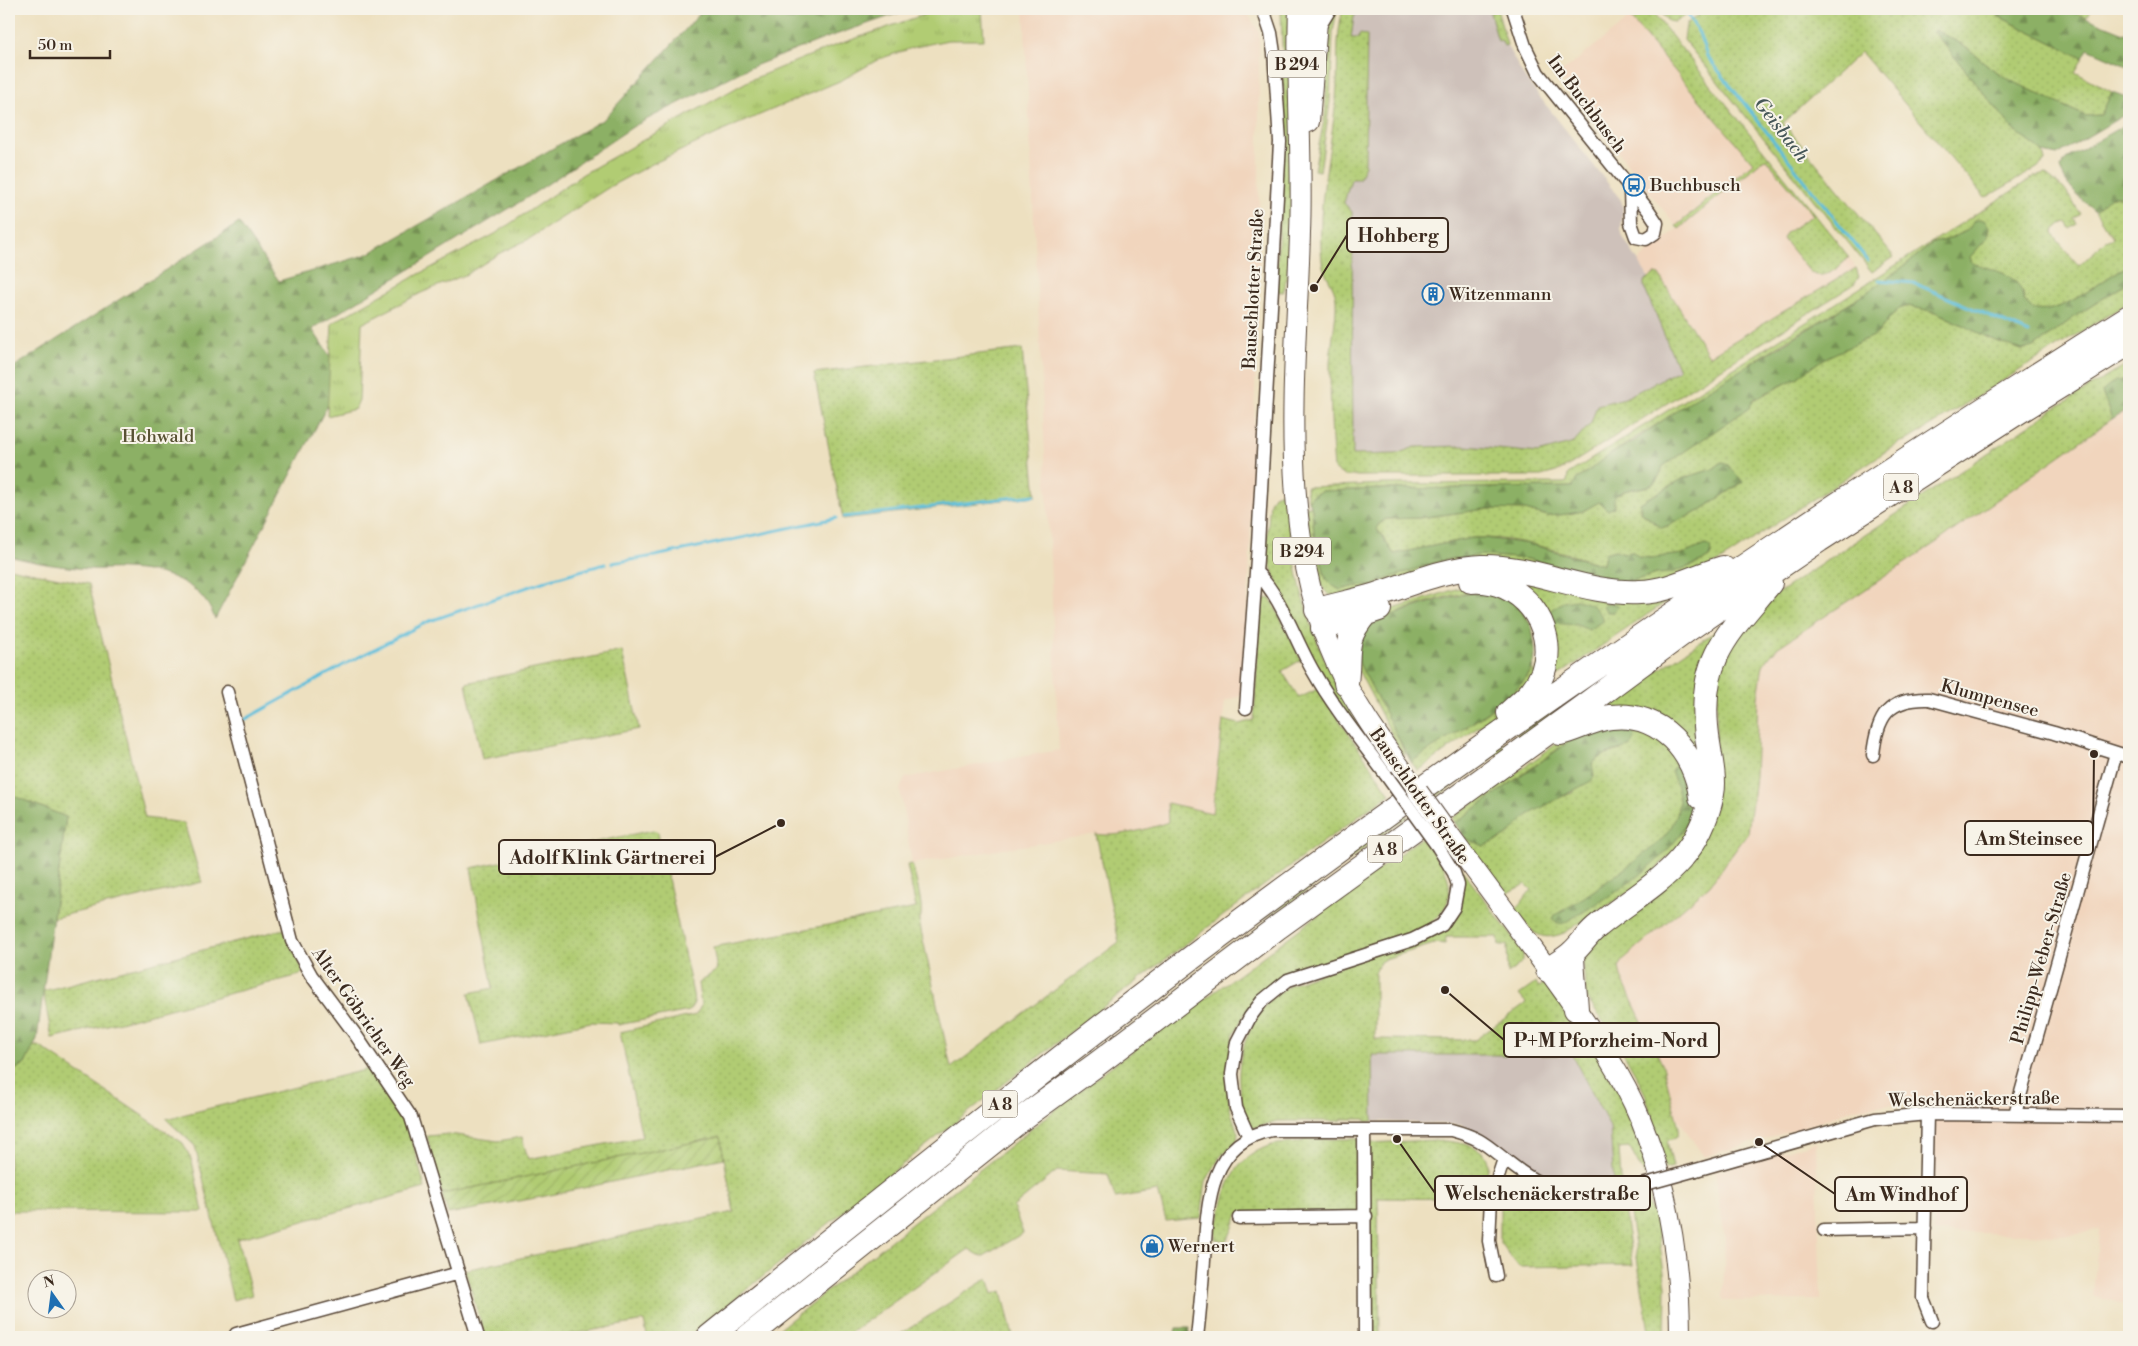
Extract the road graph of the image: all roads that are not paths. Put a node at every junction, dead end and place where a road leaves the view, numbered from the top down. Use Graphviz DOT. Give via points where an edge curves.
graph roads {
  1 [pos="1263,9"];
  2 [pos="1299,9"];
  3 [pos="1318,9"];
  4 [pos="1330,9"];
  5 [pos="1513,9"];
  6 [pos="1317,32"];
  7 [pos="1630,189"];
  8 [pos="1302,191"];
  9 [pos="2129,318"];
  10 [pos="2129,343"];
  11 [pos="1756,558"];
  12 [pos="1788,561"];
  13 [pos="1256,572"];
  14 [pos="1365,614"];
  15 [pos="1320,619"];
  16 [pos="1346,683"];
  17 [pos="227,692"];
  18 [pos="1246,708"];
  19 [pos="1543,736"];
  20 [pos="1490,741"];
  21 [pos="2116,753"];
  22 [pos="1873,755"];
  23 [pos="2129,757"];
  24 [pos="1704,820"];
  25 [pos="1445,843"];
  26 [pos="1596,926"];
  27 [pos="1572,953"];
  28 [pos="1544,964"];
  29 [pos="1576,1009"];
  30 [pos="1927,1114"];
  31 [pos="2015,1114"];
  32 [pos="2129,1116"];
  33 [pos="1364,1130"];
  34 [pos="1249,1138"];
  35 [pos="1504,1159"];
  36 [pos="1366,1216"];
  37 [pos="1239,1218"];
  38 [pos="1925,1228"];
  39 [pos="1824,1230"];
  40 [pos="458,1273"];
  41 [pos="1496,1276"];
  42 [pos="1932,1321"];
  43 [pos="236,1334"];
  44 [pos="478,1337"];
  45 [pos="709,1337"];
  46 [pos="748,1337"];
  47 [pos="1197,1337"];
  48 [pos="1365,1337"];
  49 [pos="1680,1337"];
  1 -- 13 [label="street, Bauschlotter Straße" via="1274,53 1280,142"];
  2 -- 8 [label="main road, B 294" via="1297,81"];
  3 -- 6 [label="main road, B 294"];
  4 -- 6 [label="street"];
  5 -- 7 [label="street, Im Buchbusch" via="1538,73"];
  6 -- 8 [label="main road, B 294"];
  8 -- 15 [label="main road, B 294" via="1294,480 1304,562"];
  9 -- 11 [label="highway, A 8"];
  10 -- 12 [label="highway, A 8"];
  11 -- 15 [label="highway" via="1676,586 1639,592 1601,590 1510,569 1473,568 1445,573 1373,596"];
  11 -- 20 [label="highway, A 8"];
  12 -- 19 [label="highway, A 8" via="1687,630"];
  12 -- 24 [label="highway" via="1730,630 1711,667 1705,713 1713,792"];
  13 -- 18 [label="street, Bauschlotter Straße"];
  13 -- 25 [label="street, Bauschlotter Straße, bridge" via="1274,595 1330,699 1386,775"];
  14 -- 15 [label="highway"];
  14 -- 16 [label="highway" via="1348,639"];
  14 -- 20 [label="highway" via="1447,586 1475,581 1501,584 1528,603 1542,626 1545,665 1532,692 1510,712"];
  15 -- 16 [label="main road, B 294"];
  16 -- 25 [label="main road, B 294, bridge"];
  17 -- 40 [label="street, Alter Göbricher Weg" via="292,941 311,975 406,1107"];
  19 -- 24 [label="highway" via="1611,717 1637,719 1662,730 1677,741 1693,765 1700,786"];
  19 -- 46 [label="highway, A 8" via="1293,916 1024,1117"];
  20 -- 45 [label="highway, A 8" via="1297,879 1062,1056"];
  21 -- 22 [label="street, Klumpensee" via="1929,699 1912,699 1888,709 1880,720"];
  21 -- 23 [label="street, Klumpensee"];
  21 -- 31 [label="street, Philipp-Weber-Straße"];
  24 -- 26 [label="highway" via="1691,848 1673,868"];
  25 -- 28 [label="main road, B 294" via="1501,905"];
  25 -- 34 [label="street, Bauschlotter Straße" via="1458,885 1454,907 1442,925 1412,940 1288,980 1275,989 1250,1017 1237,1042 1232,1074 1236,1108"];
  26 -- 27 [label="highway"];
  26 -- 28 [label="highway" via="1571,937"];
  27 -- 28 [label="highway"];
  27 -- 29 [label="highway"];
  28 -- 29 [label="main road, B 294"];
  29 -- 49 [label="main road, B 294" via="1626,1088 1660,1174 1675,1247"];
  30 -- 31 [label="street, Welschenäckerstraße"];
  30 -- 35 [label="street, Welschenäckerstraße, bridge" via="1875,1118 1624,1190 1585,1195 1560,1192 1539,1184"];
  30 -- 38 [label="street"];
  31 -- 32 [label="street, Welschenäckerstraße"];
  33 -- 34 [label="street, Welschenäckerstraße" via="1272,1130"];
  33 -- 35 [label="street, Welschenäckerstraße" via="1451,1130 1474,1136"];
  33 -- 36 [label="street"];
  34 -- 47 [label="street" via="1223,1162 1211,1192"];
  35 -- 41 [label="street" via="1491,1198 1489,1241"];
  36 -- 37 [label="street"];
  36 -- 48 [label="street"];
  38 -- 39 [label="street"];
  38 -- 42 [label="street" via="1923,1298"];
  40 -- 43 [label="street"];
  40 -- 44 [label="street, Alter Göbricher Weg"];
}
